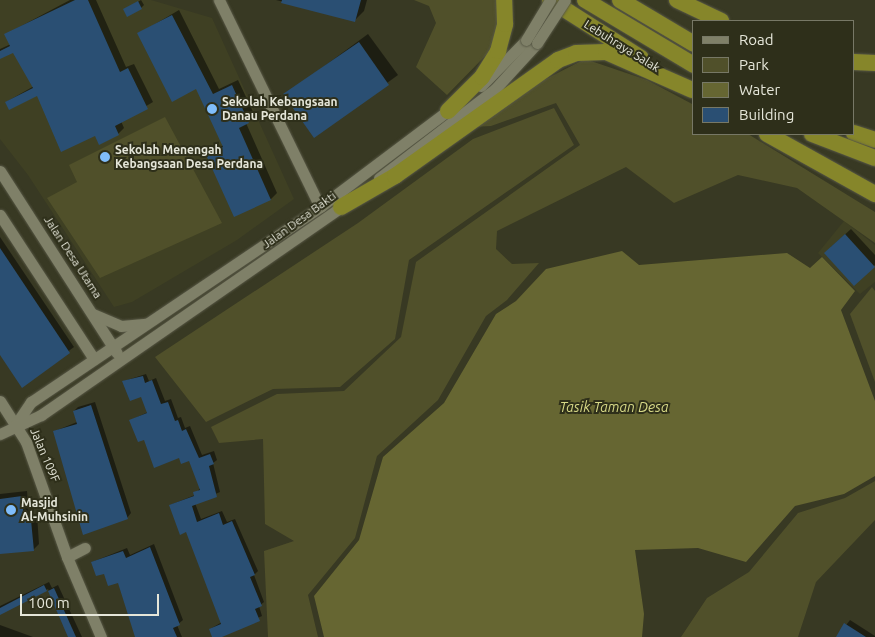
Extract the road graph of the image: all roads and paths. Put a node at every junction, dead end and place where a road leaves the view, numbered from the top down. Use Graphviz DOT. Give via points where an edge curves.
graph roads {
  1 [pos="219,0"];
  2 [pos="504,0"];
  3 [pos="550,0"];
  4 [pos="565,0"];
  5 [pos="586,0"];
  6 [pos="620,0"];
  7 [pos="627,0"];
  8 [pos="677,0"];
  9 [pos="719,20"];
  10 [pos="692,29"];
  11 [pos="692,39"];
  12 [pos="692,43"];
  13 [pos="855,62"];
  14 [pos="875,63"];
  15 [pos="692,64"];
  16 [pos="692,90"];
  17 [pos="692,91"];
  18 [pos="448,110"];
  19 [pos="855,133"];
  20 [pos="769,135"];
  21 [pos="815,135"];
  22 [pos="838,135"];
  23 [pos="875,140"];
  24 [pos="875,159"];
  25 [pos="0,171"];
  26 [pos="852,184"];
  27 [pos="875,194"];
  28 [pos="875,202"];
  29 [pos="320,207"];
  30 [pos="341,207"];
  31 [pos="0,215"];
  32 [pos="93,314"];
  33 [pos="151,324"];
  34 [pos="114,346"];
  35 [pos="94,359"];
  36 [pos="121,359"];
  37 [pos="0,401"];
  38 [pos="16,424"];
  39 [pos="0,434"];
  40 [pos="85,548"];
  41 [pos="67,557"];
  42 [pos="101,637"];
  1 -- 29 [label="street"];
  2 -- 18 [label="highway" via="505,24 498,51 482,77"];
  3 -- 16 [label="highway, Lebuhraya Salak"];
  3 -- 18 [label="street, Jalan Desa Bakti, bridge" via="526,40 495,74"];
  4 -- 30 [label="street, Jalan Desa Bakti, bridge" via="537,43 495,89"];
  5 -- 15 [label="highway"];
  6 -- 12 [label="highway"];
  7 -- 10 [label="highway"];
  7 -- 11 [label="highway"];
  8 -- 9 [label="highway"];
  13 -- 14 [label="highway"];
  17 -- 30 [label="highway" via="606,52 576,53 558,60 395,176"];
  18 -- 29 [label="street, Jalan Desa Bakti"];
  19 -- 23 [label="highway"];
  20 -- 26 [label="highway"];
  21 -- 24 [label="highway, bridge"];
  22 -- 24 [label="highway"];
  25 -- 32 [label="street, Jalan Desa Utama"];
  26 -- 27 [label="highway"];
  26 -- 28 [label="highway"];
  29 -- 33 [label="street, Jalan Desa Bakti"];
  30 -- 36 [label="street, Jalan Desa Bakti" via="182,320"];
  31 -- 35 [label="street"];
  32 -- 33 [label="street" via="121,326"];
  32 -- 34 [label="street, Jalan Desa Utama"];
  33 -- 34 [label="street, Jalan Desa Bakti"];
  34 -- 35 [label="street, Jalan Desa Bakti"];
  34 -- 36 [label="street, Jalan Desa Utama"];
  35 -- 38 [label="street, Jalan Desa Bakti" via="32,402"];
  36 -- 38 [label="street, Jalan Desa Bakti" via="41,415"];
  37 -- 38 [label="street, Jalan 109F"];
  38 -- 39 [label="street, Jalan Desa Bakti"];
  38 -- 41 [label="street, Jalan 109F" via="38,470"];
  40 -- 41 [label="street"];
  41 -- 42 [label="street, Jalan 109F"];
}
